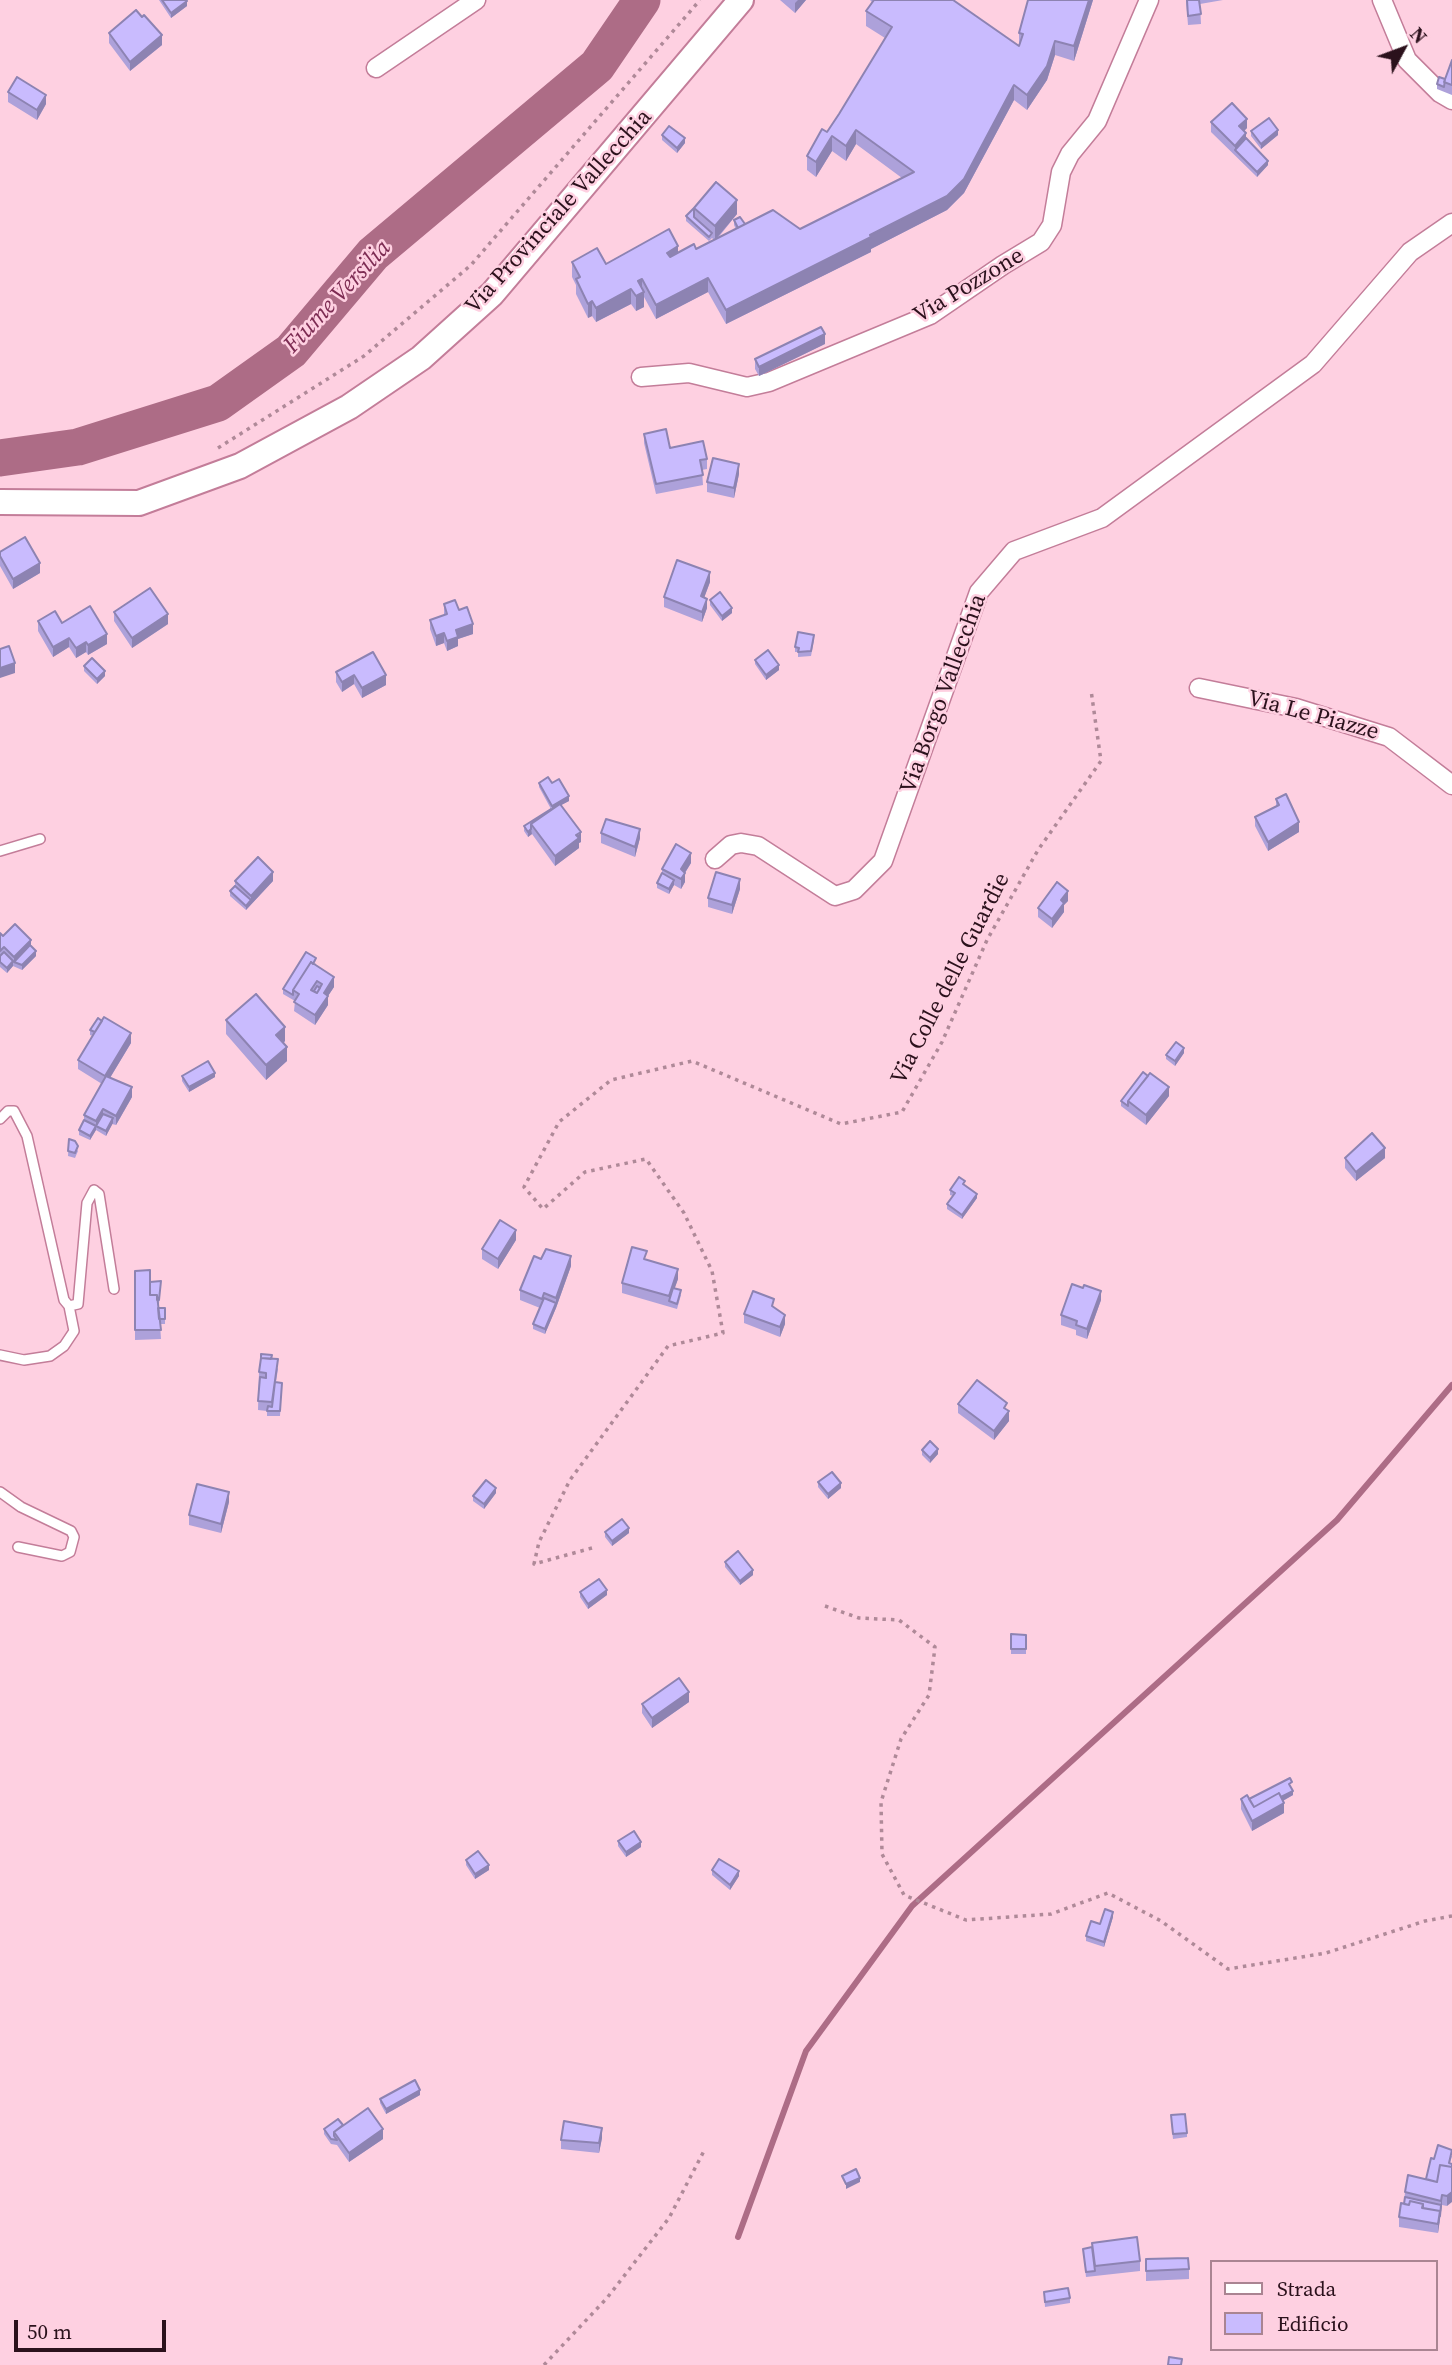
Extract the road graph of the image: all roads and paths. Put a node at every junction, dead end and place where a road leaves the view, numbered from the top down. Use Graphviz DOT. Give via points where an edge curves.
graph roads {
  1 [pos="476,0"];
  2 [pos="700,0"];
  3 [pos="741,0"];
  4 [pos="1149,0"];
  5 [pos="1382,0"];
  6 [pos="376,68"];
  7 [pos="1452,100"];
  8 [pos="1452,223"];
  9 [pos="640,377"];
  10 [pos="208,452"];
  11 [pos="0,502"];
  12 [pos="1199,688"];
  13 [pos="1091,690"];
  14 [pos="1452,786"];
  15 [pos="40,839"];
  16 [pos="0,851"];
  17 [pos="715,859"];
  18 [pos="0,1119"];
  19 [pos="114,1289"];
  20 [pos="69,1307"];
  21 [pos="0,1355"];
  22 [pos="0,1492"];
  23 [pos="18,1547"];
  24 [pos="592,1548"];
  25 [pos="825,1605"];
  26 [pos="1452,1916"];
  27 [pos="705,2149"];
  28 [pos="544,2365"];
  1 -- 6 [label="street"];
  2 -- 10 [label="path" via="471,265 364,356"];
  3 -- 11 [label="main road, Via Provinciale Vallecchia" via="492,294 421,358 349,407 240,466 139,503"];
  4 -- 9 [label="street, Via Pozzone" via="1097,121 1061,172 1052,225 1041,243 930,315 769,382 747,387 689,373"];
  5 -- 7 [label="street" via="1407,60"];
  8 -- 17 [label="street, Via Borgo Vallecchia" via="1410,252 1313,364 1102,518 1014,551 979,592 883,861 854,890 835,895 758,846 731,845"];
  12 -- 14 [label="street, Via Le Piazze" via="1296,708 1389,737"];
  13 -- 24 [label="path, Via Colle delle Guardie" via="1101,761 1038,850 987,940 942,1042 902,1112 841,1124 692,1061 611,1080 559,1122 524,1187 543,1209 585,1172 646,1159 684,1213 712,1271 723,1334 668,1346 570,1480 538,1542 534,1563"];
  15 -- 16 [label="lane"];
  18 -- 20 [label="lane" via="15,1111 27,1136 58,1285"];
  19 -- 20 [label="lane" via="99,1194 94,1190 87,1203 80,1294 76,1307"];
  20 -- 21 [label="lane" via="74,1331 50,1356 24,1360"];
  22 -- 23 [label="lane" via="71,1531 74,1537 70,1552 62,1556"];
  25 -- 26 [label="path" via="859,1618 899,1620 935,1647 929,1695 901,1739 881,1802 882,1854 904,1895 966,1920 1051,1914 1108,1893 1161,1921 1228,1969 1326,1953"];
  27 -- 28 [label="path" via="669,2218 607,2298"];
}
